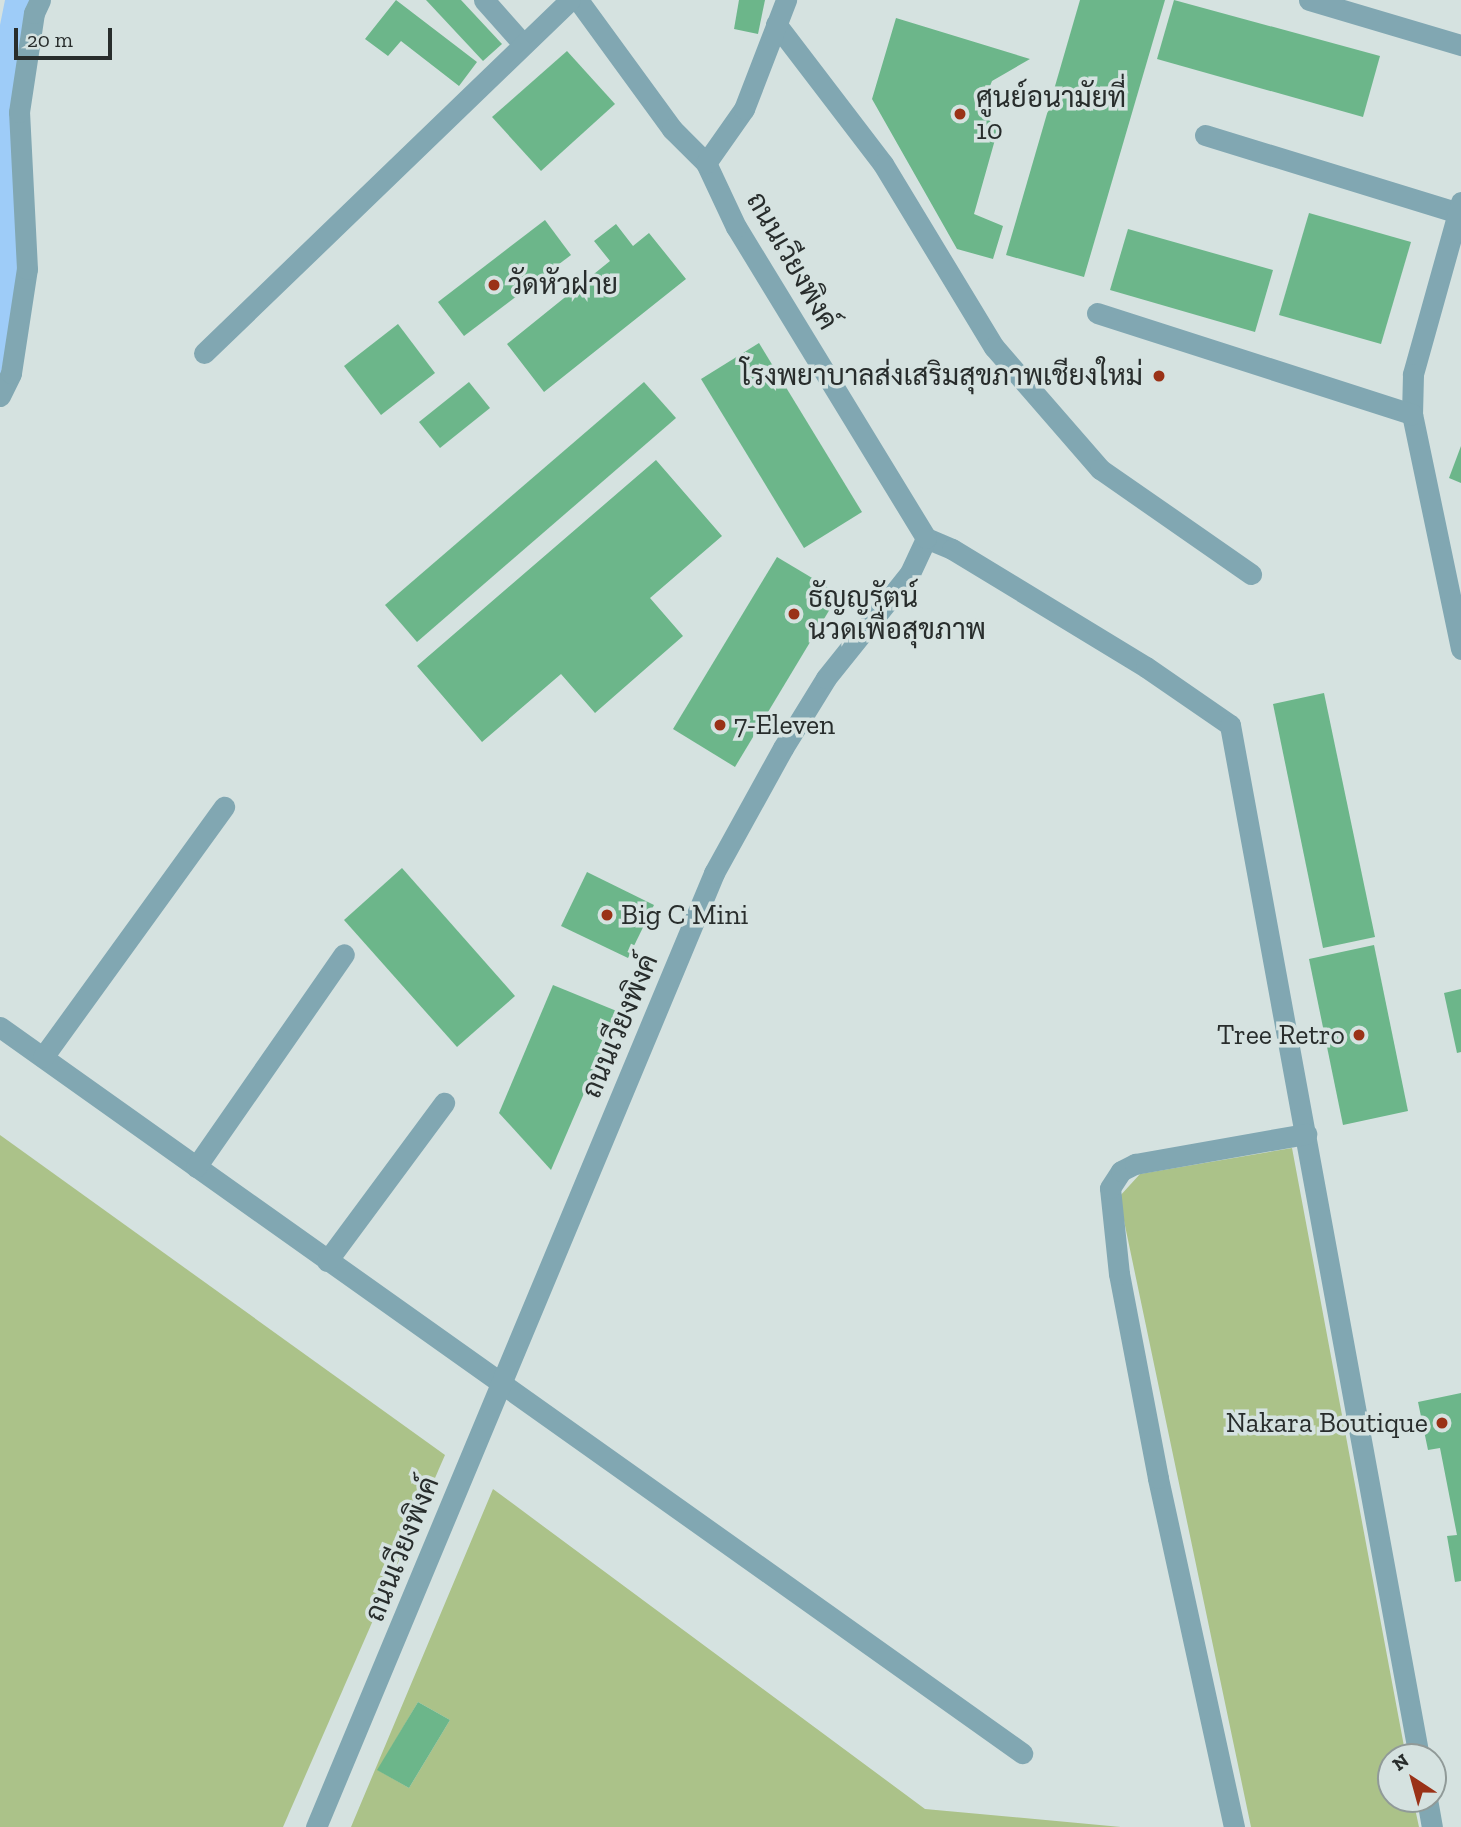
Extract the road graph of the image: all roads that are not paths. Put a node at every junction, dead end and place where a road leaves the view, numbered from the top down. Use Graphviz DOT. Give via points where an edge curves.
graph roads {
  1 [pos="40,0"];
  2 [pos="484,0"];
  3 [pos="570,0"];
  4 [pos="578,0"];
  5 [pos="786,0"];
  6 [pos="1309,0"];
  7 [pos="776,24"];
  8 [pos="523,44"];
  9 [pos="1461,45"];
  10 [pos="1205,135"];
  11 [pos="706,163"];
  12 [pos="1460,208"];
  13 [pos="1097,313"];
  14 [pos="204,353"];
  15 [pos="0,396"];
  16 [pos="1412,414"];
  17 [pos="926,538"];
  18 [pos="1251,574"];
  19 [pos="1461,649"];
  20 [pos="224,807"];
  21 [pos="344,954"];
  22 [pos="0,1027"];
  23 [pos="43,1058"];
  24 [pos="444,1103"];
  25 [pos="1306,1134"];
  26 [pos="196,1167"];
  27 [pos="327,1261"];
  28 [pos="502,1381"];
  29 [pos="1416,1743"];
  30 [pos="1022,1753"];
  31 [pos="316,1827"];
  32 [pos="1234,1827"];
  1 -- 15 [label="street" via="34,13 19,112 27,269 11,373"];
  2 -- 8 [label="street"];
  3 -- 8 [label="street"];
  4 -- 11 [label="street" via="672,130"];
  5 -- 7 [label="street"];
  6 -- 9 [label="street"];
  7 -- 11 [label="street" via="744,109"];
  7 -- 18 [label="street" via="883,164 994,347 1012,368 1100,469"];
  8 -- 14 [label="street"];
  10 -- 12 [label="street"];
  11 -- 17 [label="street, ถนนเวียงพิงค์" via="736,227"];
  12 -- 16 [label="street" via="1413,374"];
  13 -- 16 [label="street"];
  16 -- 19 [label="street"];
  17 -- 25 [label="street" via="952,548 1146,667 1230,725"];
  17 -- 28 [label="street, ถนนเวียงพิงค์" via="910,573 826,678 715,873"];
  20 -- 23 [label="street"];
  21 -- 26 [label="street"];
  22 -- 23 [label="street"];
  23 -- 26 [label="street"];
  24 -- 27 [label="street"];
  25 -- 29 [label="street"];
  25 -- 32 [label="street" via="1135,1164 1114,1180 1109,1199 1158,1478"];
  26 -- 27 [label="street"];
  27 -- 28 [label="street"];
  28 -- 30 [label="street"];
  28 -- 31 [label="street, ถนนเวียงพิงค์"];
}
